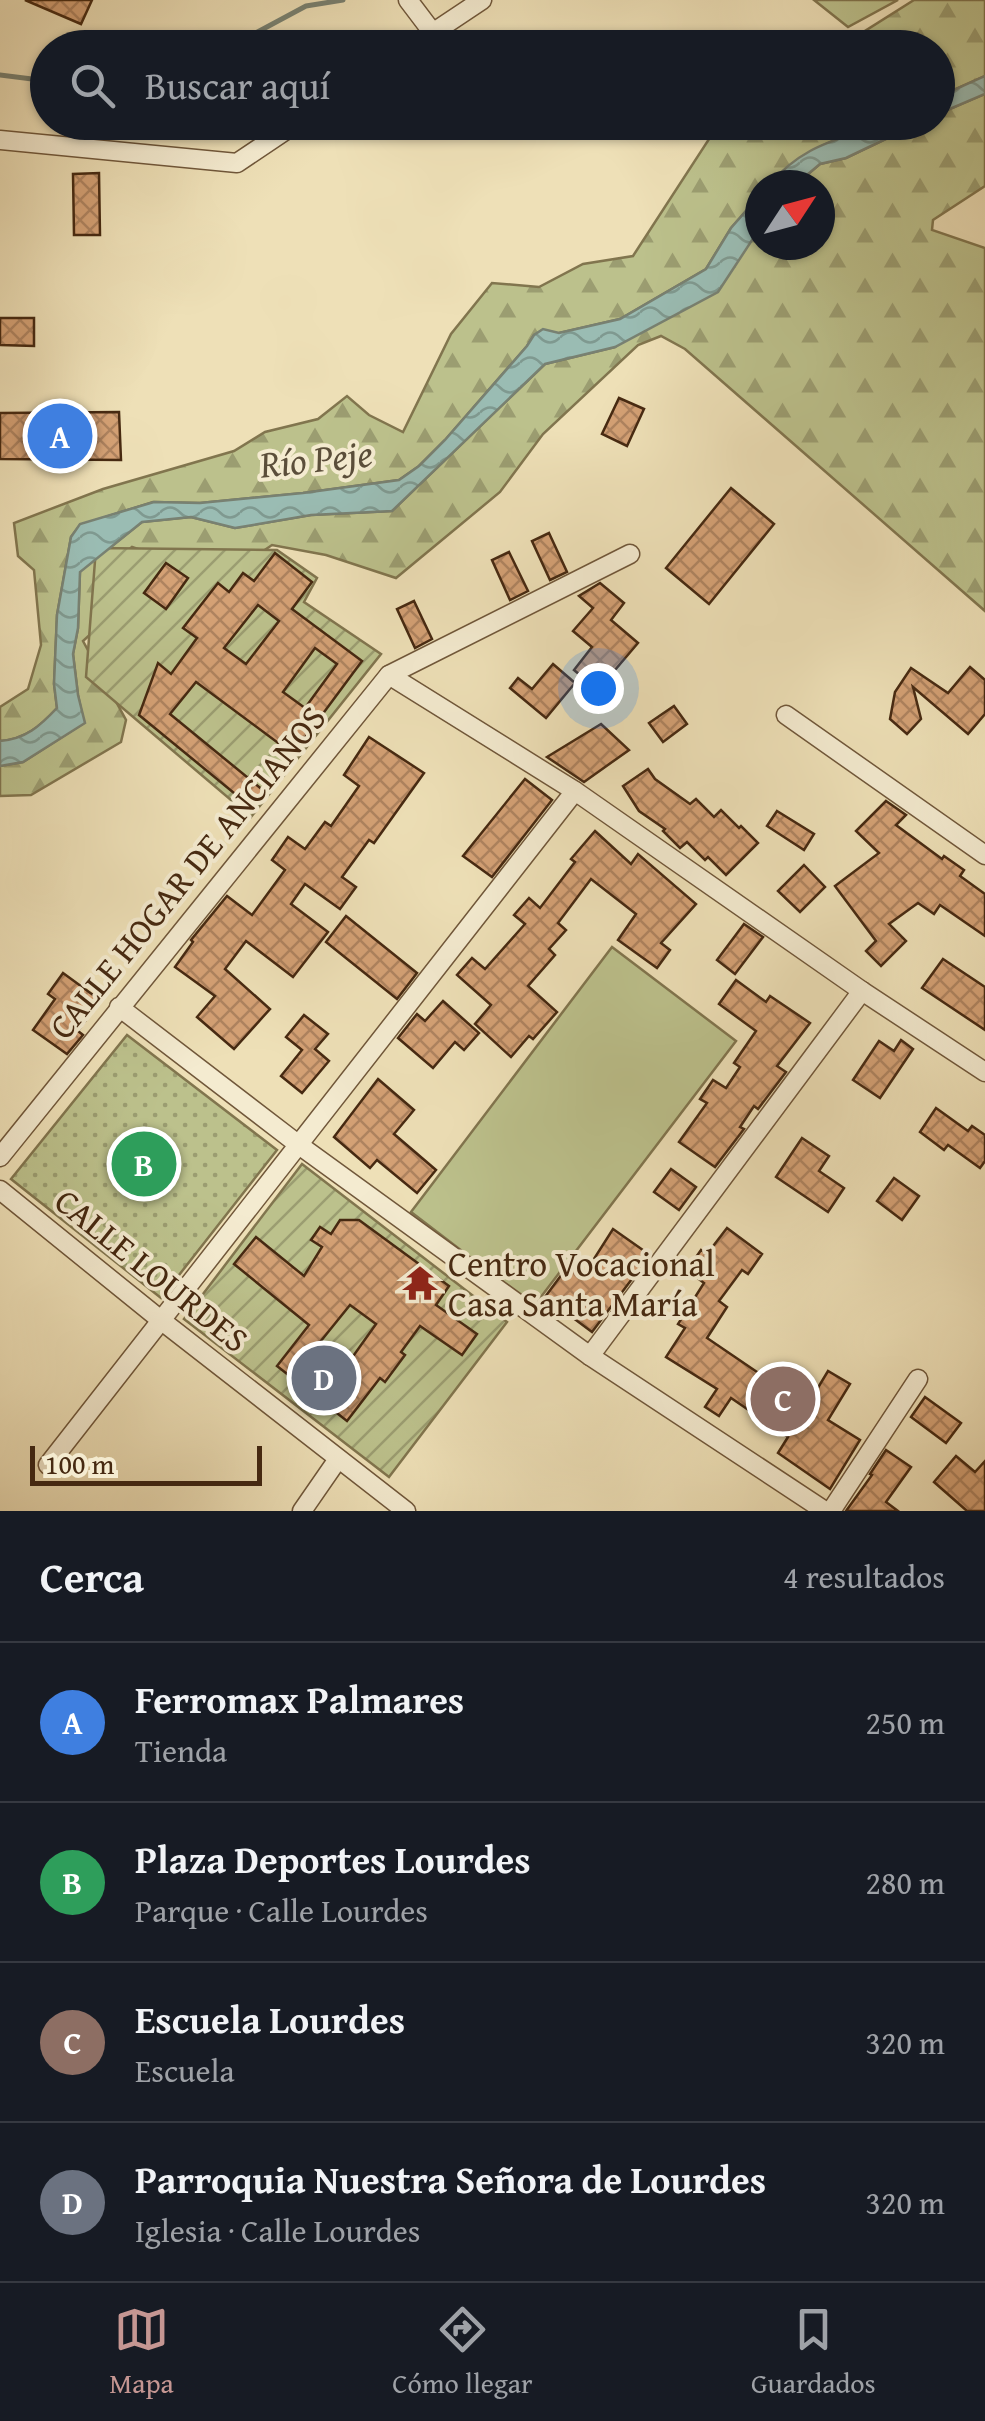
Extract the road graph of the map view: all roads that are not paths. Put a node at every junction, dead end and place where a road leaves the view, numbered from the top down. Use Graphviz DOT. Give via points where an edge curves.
graph roads {
  1 [pos="408,0"];
  2 [pos="482,0"];
  3 [pos="431,30"];
  4 [pos="437,30"];
  5 [pos="0,140"];
  6 [pos="271,140"];
  7 [pos="630,554"];
  8 [pos="388,674"];
  9 [pos="786,716"];
  10 [pos="575,791"];
  11 [pos="985,855"];
  12 [pos="862,991"];
  13 [pos="119,1007"];
  14 [pos="985,1072"];
  15 [pos="299,1145"];
  16 [pos="0,1157"];
  17 [pos="0,1190"];
  18 [pos="162,1322"];
  19 [pos="590,1356"];
  20 [pos="918,1380"];
  21 [pos="338,1459"];
  22 [pos="48,1466"];
  23 [pos="302,1511"];
  24 [pos="406,1511"];
  25 [pos="828,1511"];
  1 -- 3 [label="street"];
  2 -- 4 [label="street"];
  5 -- 6 [label="street" via="237,163"];
  7 -- 8 [label="street"];
  8 -- 10 [label="street"];
  8 -- 13 [label="street, CALLE HOGAR DE ANCIANOS"];
  9 -- 11 [label="street"];
  10 -- 12 [label="street"];
  10 -- 15 [label="street"];
  12 -- 14 [label="street"];
  12 -- 19 [label="street"];
  13 -- 15 [label="street"];
  13 -- 16 [label="street, CALLE HOGAR DE ANCIANOS"];
  15 -- 18 [label="street"];
  15 -- 19 [label="street"];
  17 -- 18 [label="street, CALLE LOURDES"];
  18 -- 21 [label="street, CALLE LOURDES"];
  18 -- 22 [label="street"];
  19 -- 25 [label="street"];
  20 -- 25 [label="street"];
  21 -- 23 [label="street"];
  21 -- 24 [label="street, CALLE LOURDES"];
}
